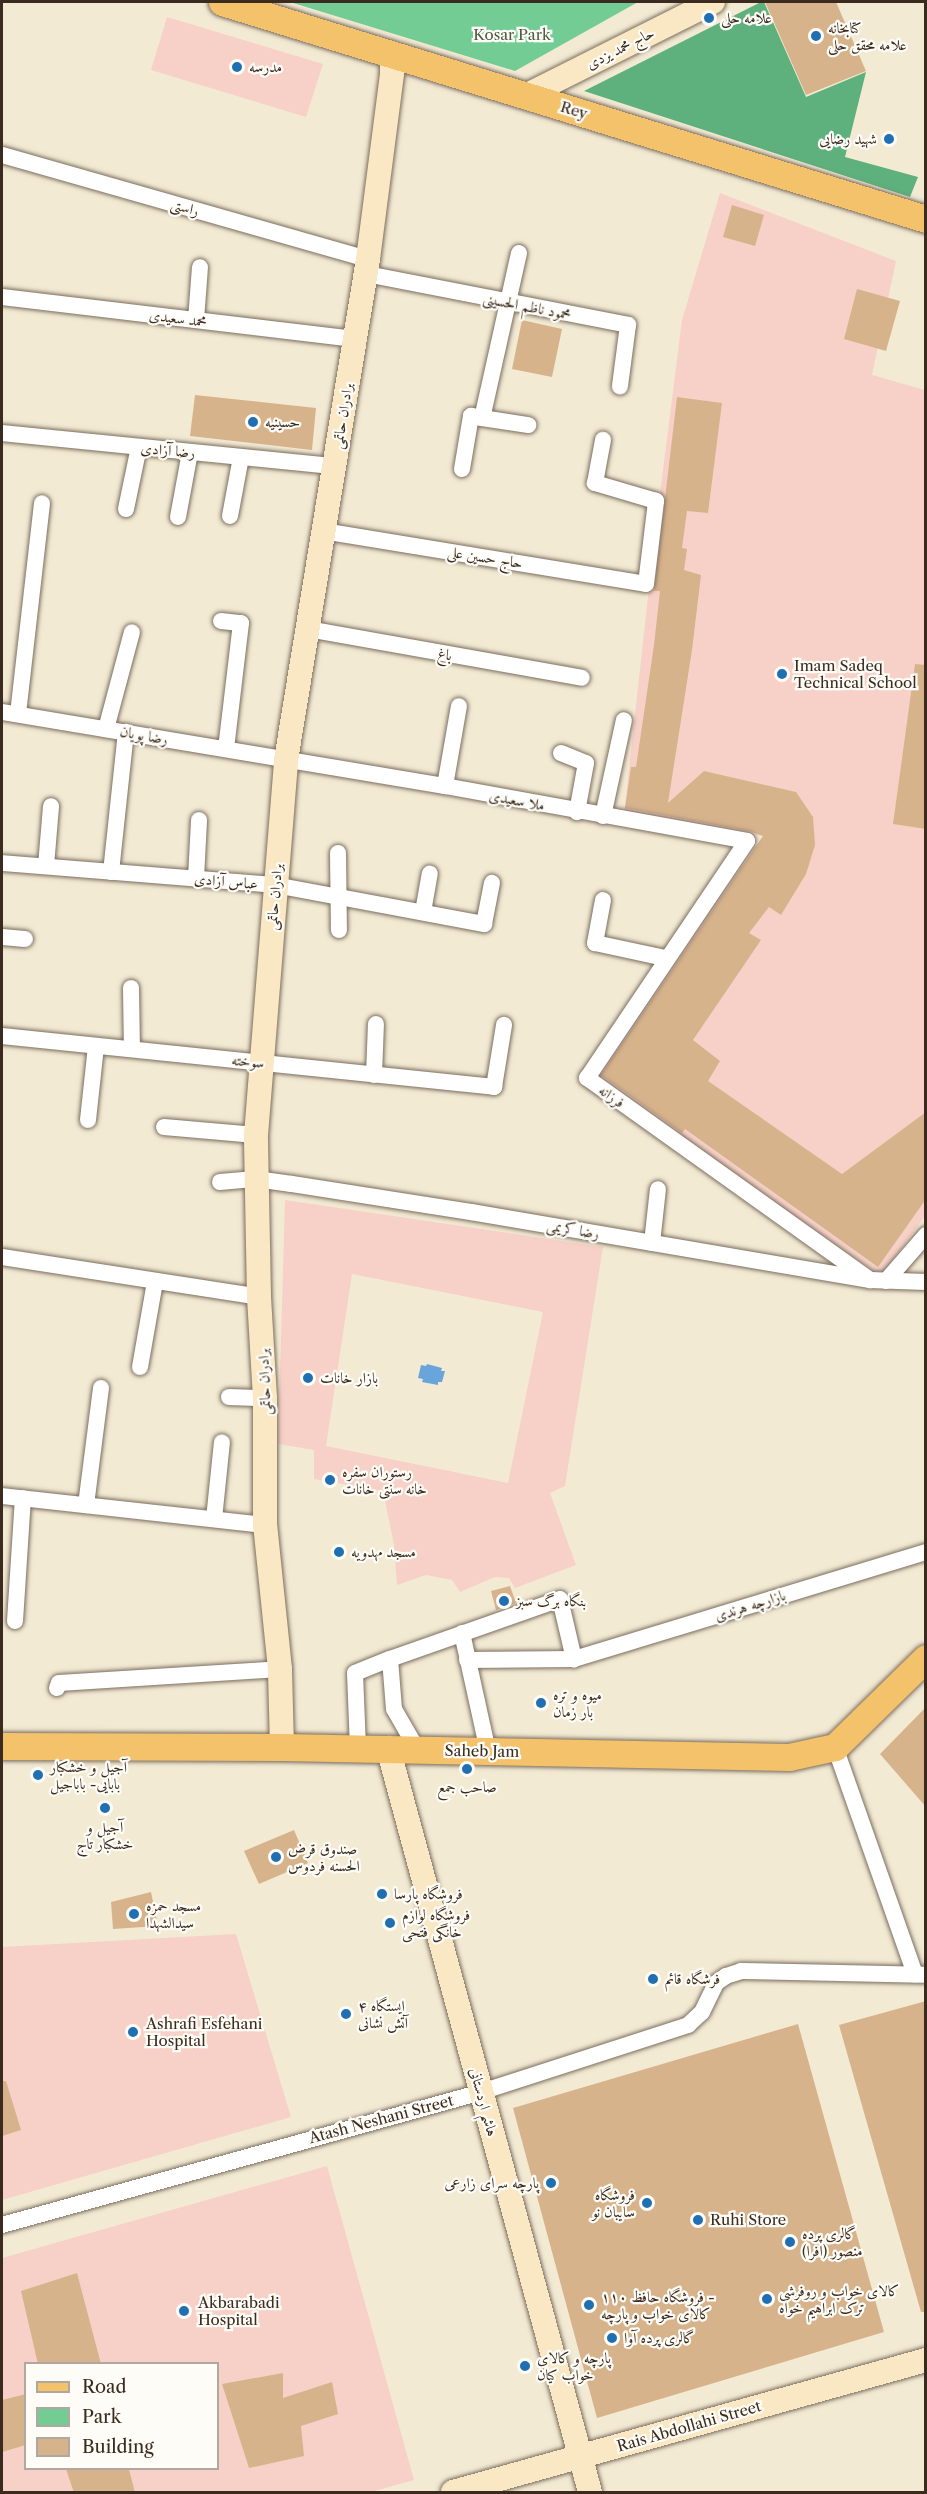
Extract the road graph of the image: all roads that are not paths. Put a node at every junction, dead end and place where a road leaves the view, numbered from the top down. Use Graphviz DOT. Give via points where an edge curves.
graph roads {
  1 [pos="222,2"];
  2 [pos="713,2"];
  3 [pos="392,55"];
  4 [pos="527,95"];
  5 [pos="2,156"];
  6 [pos="925,216"];
  7 [pos="519,254"];
  8 [pos="201,267"];
  9 [pos="367,267"];
  10 [pos="2,297"];
  11 [pos="509,302"];
  12 [pos="196,320"];
  13 [pos="355,339"];
  14 [pos="620,386"];
  15 [pos="482,418"];
  16 [pos="528,424"];
  17 [pos="2,433"];
  18 [pos="603,440"];
  19 [pos="139,447"];
  20 [pos="190,452"];
  21 [pos="241,457"];
  22 [pos="334,466"];
  23 [pos="462,469"];
  24 [pos="42,503"];
  25 [pos="126,509"];
  26 [pos="230,516"];
  27 [pos="178,517"];
  28 [pos="324,531"];
  29 [pos="221,621"];
  30 [pos="308,629"];
  31 [pos="132,632"];
  32 [pos="582,678"];
  33 [pos="459,706"];
  34 [pos="10,713"];
  35 [pos="624,720"];
  36 [pos="106,729"];
  37 [pos="126,732"];
  38 [pos="226,749"];
  39 [pos="561,753"];
  40 [pos="286,760"];
  41 [pos="445,786"];
  42 [pos="51,806"];
  43 [pos="577,812"];
  44 [pos="603,816"];
  45 [pos="199,820"];
  46 [pos="747,841"];
  47 [pos="338,853"];
  48 [pos="2,863"];
  49 [pos="46,866"];
  50 [pos="111,872"];
  51 [pos="430,874"];
  52 [pos="196,878"];
  53 [pos="492,883"];
  54 [pos="275,885"];
  55 [pos="339,896"];
  56 [pos="603,900"];
  57 [pos="423,912"];
  58 [pos="339,930"];
  59 [pos="2,938"];
  60 [pos="25,939"];
  61 [pos="665,958"];
  62 [pos="131,988"];
  63 [pos="376,1024"];
  64 [pos="504,1025"];
  65 [pos="2,1036"];
  66 [pos="96,1046"];
  67 [pos="132,1049"];
  68 [pos="262,1063"];
  69 [pos="374,1076"];
  70 [pos="88,1120"];
  71 [pos="164,1127"];
  72 [pos="256,1135"];
  73 [pos="256,1179"];
  74 [pos="220,1182"];
  75 [pos="658,1189"];
  76 [pos="926,1235"];
  77 [pos="652,1243"];
  78 [pos="2,1257"];
  79 [pos="878,1280"];
  80 [pos="154,1282"];
  81 [pos="926,1282"];
  82 [pos="259,1297"];
  83 [pos="140,1367"];
  84 [pos="101,1388"];
  85 [pos="229,1397"];
  86 [pos="265,1398"];
  87 [pos="222,1442"];
  88 [pos="2,1496"];
  89 [pos="23,1498"];
  90 [pos="86,1505"];
  91 [pos="214,1519"];
  92 [pos="266,1525"];
  93 [pos="926,1552"];
  94 [pos="15,1621"];
  95 [pos="462,1633"];
  96 [pos="926,1658"];
  97 [pos="390,1659"];
  98 [pos="574,1659"];
  99 [pos="467,1660"];
  100 [pos="280,1669"];
  101 [pos="57,1688"];
  102 [pos="2,1746"];
  103 [pos="282,1747"];
  104 [pos="835,1747"];
  105 [pos="358,1748"];
  106 [pos="388,1748"];
  107 [pos="417,1749"];
  108 [pos="488,1751"];
  109 [pos="920,1975"];
  110 [pos="481,2092"];
  111 [pos="2,2225"];
  112 [pos="926,2360"];
  113 [pos="580,2457"];
  114 [pos="453,2493"];
  115 [pos="590,2493"];
  1 -- 3 [label="main road, Rey"];
  2 -- 4 [label="street, حاج محمد یزدی"];
  3 -- 4 [label="main road, Rey"];
  3 -- 9 [label="street, برادران حاتمی"];
  4 -- 6 [label="main road, Rey"];
  5 -- 9 [label="street, راستی"];
  7 -- 11 [label="street"];
  8 -- 12 [label="street"];
  9 -- 11 [label="street, محمود ناظم الحسینی"];
  9 -- 13 [label="street, برادران حاتمی"];
  10 -- 12 [label="street, محمد سعیدی"];
  11 -- 14 [label="street, محمود ناظم الحسینی" via="628,325"];
  11 -- 15 [label="street"];
  12 -- 13 [label="street, محمد سعیدی"];
  13 -- 22 [label="street, برادران حاتمی"];
  15 -- 16 [label="street"];
  15 -- 23 [label="street" via="471,416"];
  17 -- 19 [label="street, رضا آزادی"];
  18 -- 28 [label="street, حاج حسین علی" via="595,483 656,501 646,584"];
  19 -- 20 [label="street, رضا آزادی"];
  19 -- 25 [label="street"];
  20 -- 21 [label="street, رضا آزادی"];
  20 -- 27 [label="street"];
  21 -- 22 [label="street, رضا آزادی"];
  21 -- 26 [label="street"];
  22 -- 28 [label="street, برادران حاتمی"];
  24 -- 34 [label="street"];
  28 -- 30 [label="street, برادران حاتمی"];
  29 -- 38 [label="street" via="241,622"];
  30 -- 32 [label="street, باغ"];
  30 -- 40 [label="street, برادران حاتمی"];
  31 -- 36 [label="street"];
  33 -- 41 [label="street"];
  34 -- 36 [label="street, رضا پویان"];
  35 -- 44 [label="street"];
  36 -- 37 [label="street, رضا پویان"];
  37 -- 38 [label="street, رضا پویان"];
  37 -- 50 [label="street"];
  38 -- 40 [label="street, رضا پویان"];
  39 -- 43 [label="street" via="586,763"];
  40 -- 41 [label="street, ملا سعیدی"];
  40 -- 54 [label="street, برادران حاتمی"];
  41 -- 43 [label="street, ملا سعیدی"];
  42 -- 49 [label="street"];
  43 -- 44 [label="street, ملا سعیدی"];
  44 -- 46 [label="street, ملا سعیدی"];
  45 -- 52 [label="street"];
  46 -- 61 [label="street, فرزانه"];
  47 -- 55 [label="street"];
  48 -- 49 [label="street, عباس آزادی"];
  49 -- 50 [label="street, عباس آزادی"];
  50 -- 52 [label="street, عباس آزادی"];
  51 -- 57 [label="street"];
  52 -- 54 [label="street, عباس آزادی"];
  53 -- 57 [label="street, عباس آزادی" via="484,924"];
  54 -- 55 [label="street, عباس آزادی"];
  54 -- 68 [label="street, برادران حاتمی"];
  55 -- 57 [label="street, عباس آزادی"];
  55 -- 58 [label="street"];
  56 -- 61 [label="street" via="595,943"];
  59 -- 60 [label="street"];
  61 -- 79 [label="street, فرزانه" via="586,1078"];
  62 -- 67 [label="street"];
  63 -- 69 [label="street"];
  64 -- 69 [label="street, سوخته" via="494,1088"];
  65 -- 66 [label="street, سوخته"];
  66 -- 67 [label="street, سوخته"];
  66 -- 70 [label="street"];
  67 -- 68 [label="street, سوخته"];
  68 -- 69 [label="street, سوخته"];
  68 -- 72 [label="street, برادران حاتمی"];
  71 -- 72 [label="street"];
  72 -- 73 [label="street, برادران حاتمی"];
  73 -- 74 [label="street, رضا کریمی"];
  73 -- 77 [label="street, رضا کریمی"];
  73 -- 82 [label="street, برادران حاتمی"];
  75 -- 77 [label="street"];
  76 -- 79 [label="street"];
  77 -- 79 [label="street, رضا کریمی"];
  78 -- 80 [label="street"];
  79 -- 81 [label="street, رضا کریمی"];
  80 -- 82 [label="street"];
  80 -- 83 [label="street"];
  82 -- 86 [label="street, برادران حاتمی"];
  84 -- 90 [label="street"];
  85 -- 86 [label="street"];
  86 -- 92 [label="street, برادران حاتمی"];
  87 -- 91 [label="street"];
  88 -- 89 [label="street"];
  89 -- 90 [label="street"];
  89 -- 94 [label="street"];
  90 -- 91 [label="street"];
  91 -- 92 [label="street"];
  92 -- 100 [label="street, برادران حاتمی"];
  93 -- 98 [label="street, بازارچه هرندی"];
  95 -- 97 [label="street"];
  95 -- 98 [label="street" via="560,1599"];
  95 -- 99 [label="street"];
  96 -- 104 [label="main road"];
  97 -- 105 [label="street" via="355,1674"];
  97 -- 107 [label="street" via="394,1709"];
  98 -- 99 [label="street, بازارچه هرندی"];
  99 -- 108 [label="street"];
  100 -- 101 [label="street" via="59,1683"];
  100 -- 103 [label="street, برادران حاتمی"];
  102 -- 103 [label="main road, Saheb Jam"];
  103 -- 105 [label="main road, Saheb Jam"];
  104 -- 108 [label="main road, Saheb Jam" via="766,1758"];
  104 -- 109 [label="street"];
  105 -- 106 [label="main road, Saheb Jam"];
  106 -- 107 [label="main road, Saheb Jam"];
  106 -- 110 [label="street, هاشم اردستانی"];
  107 -- 108 [label="main road, Saheb Jam"];
  109 -- 110 [label="street, Atash Neshani Street" via="741,1971 716,1983 702,2012 688,2025"];
  110 -- 111 [label="street, Atash Neshani Street"];
  110 -- 113 [label="street, هاشم اردستانی"];
  112 -- 113 [label="street, Rais Abdollahi Street"];
  113 -- 114 [label="street, Rais Abdollahi Street"];
  113 -- 115 [label="street, هاشم اردستانی"];
}
